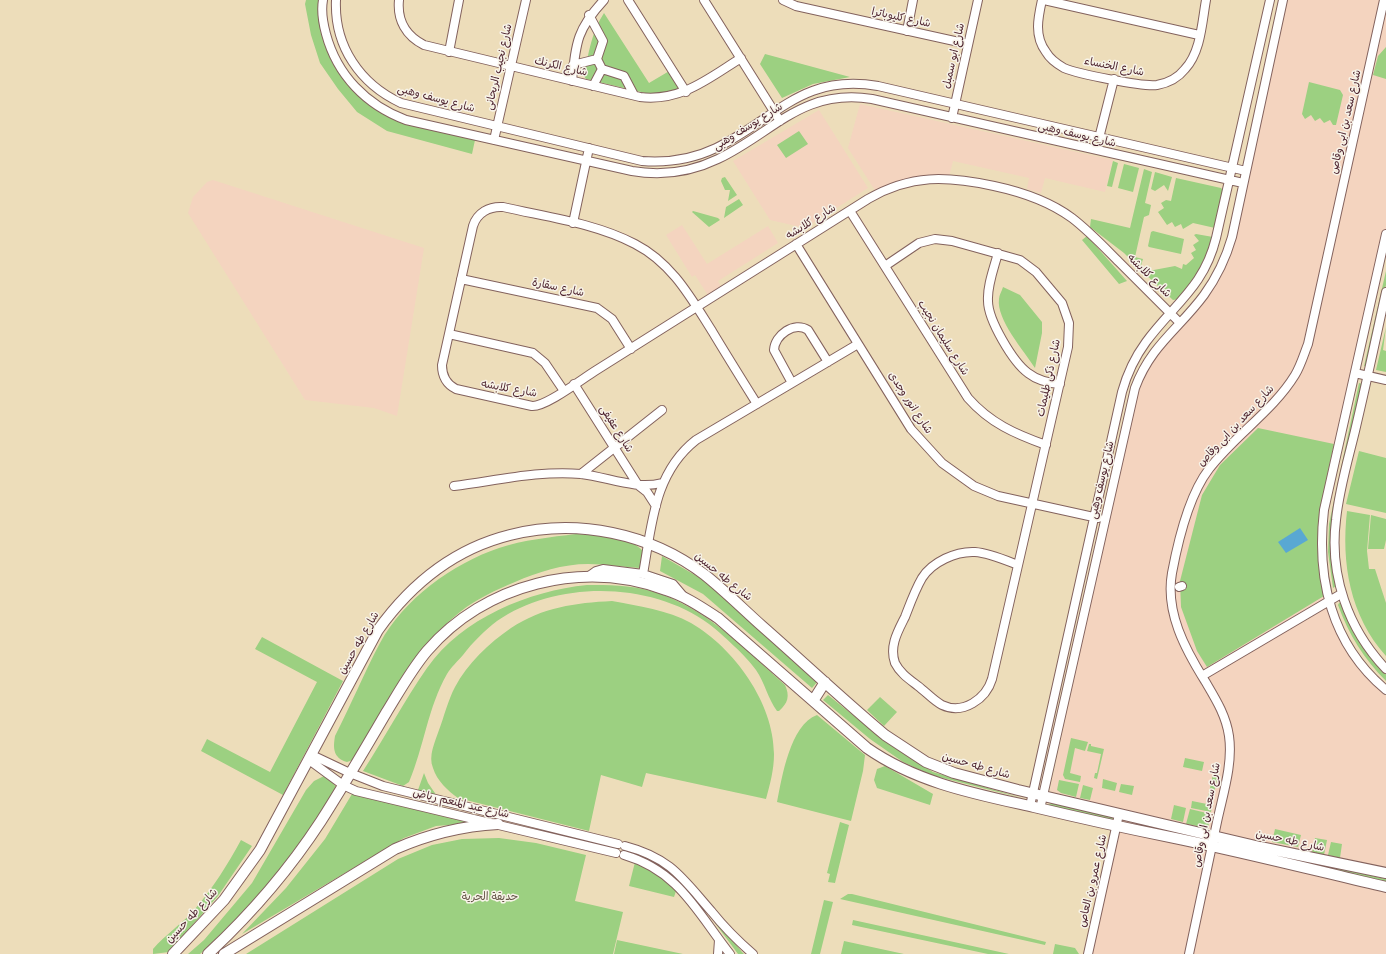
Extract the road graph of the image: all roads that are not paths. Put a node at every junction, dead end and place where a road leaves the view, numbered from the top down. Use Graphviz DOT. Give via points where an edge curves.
graph roads {
  1 [pos="323,0"];
  2 [pos="336,0"];
  3 [pos="399,0"];
  4 [pos="459,0"];
  5 [pos="526,0"];
  6 [pos="604,0"];
  7 [pos="628,0"];
  8 [pos="704,0"];
  9 [pos="783,0"];
  10 [pos="914,0"];
  11 [pos="978,0"];
  12 [pos="1043,0"];
  13 [pos="1206,0"];
  14 [pos="1270,0"];
  15 [pos="1283,0"];
  16 [pos="1384,0"];
  17 [pos="589,15"];
  18 [pos="907,31"];
  19 [pos="1199,35"];
  20 [pos="968,44"];
  21 [pos="449,52"];
  22 [pos="740,58"];
  23 [pos="597,59"];
  24 [pos="574,65"];
  25 [pos="510,66"];
  26 [pos="602,69"];
  27 [pos="1114,79"];
  28 [pos="572,81"];
  29 [pos="593,86"];
  30 [pos="686,92"];
  31 [pos="634,95"];
  32 [pos="955,105"];
  33 [pos="774,110"];
  34 [pos="952,118"];
  35 [pos="780,121"];
  36 [pos="497,126"];
  37 [pos="1099,138"];
  38 [pos="494,140"];
  39 [pos="589,148"];
  40 [pos="586,161"];
  41 [pos="1232,168"];
  42 [pos="1246,171"];
  43 [pos="1230,180"];
  44 [pos="1243,183"];
  45 [pos="850,210"];
  46 [pos="573,224"];
  47 [pos="1386,234"];
  48 [pos="796,244"];
  49 [pos="998,253"];
  50 [pos="1383,259"];
  51 [pos="885,266"];
  52 [pos="461,279"];
  53 [pos="1386,292"];
  54 [pos="697,307"];
  55 [pos="1171,314"];
  56 [pos="1179,322"];
  57 [pos="449,334"];
  58 [pos="858,344"];
  59 [pos="631,348"];
  60 [pos="828,362"];
  61 [pos="1355,373"];
  62 [pos="1367,376"];
  63 [pos="1386,380"];
  64 [pos="792,383"];
  65 [pos="574,384"];
  66 [pos="1060,384"];
  67 [pos="564,391"];
  68 [pos="757,404"];
  69 [pos="662,410"];
  70 [pos="1046,445"];
  71 [pos="614,448"];
  72 [pos="581,474"];
  73 [pos="662,483"];
  74 [pos="638,485"];
  75 [pos="454,486"];
  76 [pos="1032,504"];
  77 [pos="656,506"];
  78 [pos="1094,517"];
  79 [pos="1105,520"];
  80 [pos="649,544"];
  81 [pos="1018,565"];
  82 [pos="643,574"];
  83 [pos="589,576"];
  84 [pos="1341,594"];
  85 [pos="684,597"];
  86 [pos="1329,601"];
  87 [pos="1386,669"];
  88 [pos="1202,676"];
  89 [pos="825,682"];
  90 [pos="1386,690"];
  91 [pos="813,701"];
  92 [pos="310,757"];
  93 [pos="350,773"];
  94 [pos="343,785"];
  95 [pos="411,794"];
  96 [pos="1032,794"];
  97 [pos="1043,796"];
  98 [pos="408,803"];
  99 [pos="1030,806"];
  100 [pos="1040,809"];
  101 [pos="1120,814"];
  102 [pos="498,824"];
  103 [pos="1116,826"];
  104 [pos="1214,836"];
  105 [pos="1212,846"];
  106 [pos="621,850"];
  107 [pos="1386,874"];
  108 [pos="1386,887"];
  109 [pos="712,913"];
  110 [pos="703,920"];
  111 [pos="719,940"];
  112 [pos="173,954"];
  113 [pos="208,954"];
  114 [pos="224,954"];
  115 [pos="718,954"];
  116 [pos="730,954"];
  117 [pos="753,954"];
  118 [pos="1088,954"];
  119 [pos="1189,954"];
  1 -- 38 [label="street, شارع يوسف وهبى" via="325,31 335,59 350,81 369,100 406,120"];
  2 -- 36 [label="street, شارع يوسف وهبى" via="337,21 345,49 358,70 375,88 401,103"];
  3 -- 21 [label="street, شارع الكرنك" via="400,18 409,35 424,45"];
  4 -- 21 [label="street"];
  5 -- 25 [label="street, شارع نجيب الريحانى"];
  6 -- 17 [label="street"];
  7 -- 30 [label="street"];
  8 -- 22 [label="street"];
  9 -- 18 [label="street, شارع كليوباترا" via="796,6"];
  10 -- 18 [label="street"];
  11 -- 20 [label="street, شارع ابو سمبل"];
  12 -- 19 [label="street"];
  12 -- 27 [label="street, شارع الخنساء" via="1037,22 1038,35 1043,48 1051,58 1070,70"];
  13 -- 19 [label="street, شارع الخنساء"];
  14 -- 41 [label="street, شارع يوسف وهبى"];
  15 -- 42 [label="street, شارع يوسف وهبى"];
  16 -- 88 [label="street, شارع سعد بن ابى وقاص" via="1308,344 1302,360 1281,394 1208,470 1180,534 1172,575 1172,607 1183,642"];
  17 -- 23 [label="street" via="603,41"];
  17 -- 24 [label="street" via="577,41"];
  18 -- 20 [label="street, شارع كليوباترا"];
  19 -- 27 [label="street, شارع الخنساء" via="1190,64 1172,80 1159,85 1145,85"];
  20 -- 32 [label="street, شارع ابو سمبل"];
  21 -- 25 [label="street, شارع الكرنك"];
  22 -- 30 [label="street, شارع الكرنك"];
  22 -- 33 [label="street"];
  23 -- 24 [label="street"];
  23 -- 26 [label="street"];
  24 -- 28 [label="street"];
  25 -- 28 [label="street, شارع الكرنك"];
  25 -- 36 [label="street, شارع نجيب الريحانى"];
  26 -- 29 [label="street"];
  26 -- 31 [label="street" via="624,76"];
  27 -- 37 [label="street"];
  28 -- 29 [label="street, شارع الكرنك"];
  29 -- 31 [label="street, شارع الكرنك"];
  30 -- 31 [label="street, شارع الكرنك" via="663,98"];
  32 -- 33 [label="street, شارع يوسف وهبى" via="878,86 850,84 809,92"];
  32 -- 34 [label="street, شارع ابو سمبل"];
  32 -- 37 [label="street, شارع يوسف وهبى"];
  33 -- 35 [label="street"];
  33 -- 39 [label="street, شارع يوسف وهبى" via="722,145 686,158 664,162 642,161"];
  34 -- 35 [label="street, شارع يوسف وهبى" via="872,99 845,97 813,103"];
  34 -- 43 [label="street, شارع يوسف وهبى"];
  35 -- 40 [label="street, شارع يوسف وهبى" via="718,159 684,171 642,173"];
  36 -- 38 [label="street, شارع نجيب الريحانى"];
  36 -- 39 [label="street, شارع يوسف وهبى"];
  37 -- 41 [label="street, شارع يوسف وهبى"];
  38 -- 40 [label="street, شارع يوسف وهبى"];
  39 -- 40 [label="street"];
  40 -- 46 [label="street"];
  41 -- 42 [label="street, شارع يوسف وهبى"];
  41 -- 43 [label="street, شارع يوسف وهبى"];
  42 -- 44 [label="street, شارع يوسف وهبى"];
  43 -- 44 [label="street, شارع يوسف وهبى"];
  43 -- 55 [label="street, شارع يوسف وهبى" via="1209,262 1196,284"];
  44 -- 56 [label="street, شارع يوسف وهبى" via="1232,237 1220,269 1203,297"];
  45 -- 48 [label="street, شارع كلابشه"];
  45 -- 51 [label="street, شارع سليمان نجيب"];
  45 -- 55 [label="street, شارع كلابشه" via="886,190 924,179 965,180 1023,193 1053,206 1080,224"];
  46 -- 52 [label="street" via="503,207 486,210 474,222"];
  46 -- 54 [label="street" via="608,232 651,254 678,279"];
  47 -- 50 [label="street"];
  48 -- 54 [label="street, شارع كلابشه"];
  48 -- 58 [label="street, شارع انور وجدى"];
  49 -- 51 [label="street, شارع ذكى طليمات" via="952,241 929,239 919,242"];
  49 -- 66 [label="street, شارع ذكى طليمات" via="1020,260 1031,267 1062,303 1069,323 1069,339"];
  49 -- 66 [label="street" via="988,295 988,308 993,320 1023,369 1039,380"];
  50 -- 61 [label="street"];
  51 -- 70 [label="street, شارع سليمان نجيب" via="975,406 1010,432"];
  52 -- 57 [label="street"];
  52 -- 59 [label="street, شارع سقارة" via="597,308 612,319"];
  53 -- 62 [label="street"];
  54 -- 59 [label="street, شارع كلابشه"];
  54 -- 68 [label="street"];
  55 -- 56 [label="street, شارع كلابشه"];
  55 -- 78 [label="street, شارع يوسف وهبى" via="1140,350 1125,381"];
  56 -- 79 [label="street, شارع يوسف وهبى" via="1154,351 1138,379"];
  57 -- 67 [label="street" via="533,353 546,363"];
  57 -- 67 [label="street, شارع كلابشه" via="442,365 443,374 446,381 460,391 532,406 543,404"];
  58 -- 60 [label="street"];
  58 -- 76 [label="street, شارع انور وجدى" via="911,429 942,463 986,492"];
  59 -- 65 [label="street, شارع كلابشه"];
  60 -- 64 [label="street"];
  60 -- 64 [label="street" via="808,330 804,327 794,327 779,336 774,345 774,350"];
  61 -- 62 [label="street"];
  61 -- 86 [label="street" via="1324,510 1321,537 1322,568"];
  62 -- 63 [label="street"];
  62 -- 84 [label="street" via="1336,518 1335,557"];
  64 -- 68 [label="street"];
  65 -- 67 [label="street, شارع كلابشه"];
  65 -- 71 [label="street, شارع عفيفى"];
  66 -- 70 [label="street, شارع ذكى طليمات"];
  68 -- 73 [label="street" via="690,445 673,464"];
  69 -- 71 [label="street"];
  70 -- 76 [label="street, شارع ذكى طليمات"];
  71 -- 72 [label="street"];
  71 -- 74 [label="street, شارع عفيفى"];
  72 -- 74 [label="street"];
  72 -- 75 [label="street" via="532,475"];
  73 -- 74 [label="street"];
  73 -- 77 [label="street"];
  74 -- 77 [label="street, شارع عفيفى"];
  76 -- 78 [label="street, شارع انور وجدى"];
  76 -- 81 [label="street, شارع ذكى طليمات"];
  77 -- 80 [label="street"];
  78 -- 79 [label="street, شارع انور وجدى"];
  78 -- 96 [label="street, شارع يوسف وهبى"];
  79 -- 97 [label="street, شارع يوسف وهبى"];
  80 -- 82 [label="street"];
  80 -- 89 [label="main road, شارع طه حسين" via="680,558 705,575"];
  80 -- 92 [label="main road, شارع طه حسين" via="624,535 594,530 548,529 518,533 495,540 447,562 410,590 378,630"];
  81 -- 81 [label="street, شارع ذكى طليمات" via="989,688 969,705 941,705 901,672 894,658 894,642 922,578 946,558 968,552 976,552"];
  82 -- 83 [label="street" via="603,570"];
  82 -- 85 [label="street" via="673,584"];
  83 -- 85 [label="main road, شارع طه حسين" via="640,582"];
  83 -- 93 [label="main road, شارع طه حسين" via="525,586 484,604 459,621 437,640 417,663"];
  84 -- 86 [label="street"];
  84 -- 87 [label="street" via="1362,639"];
  85 -- 91 [label="main road, شارع طه حسين" via="718,618"];
  86 -- 88 [label="street"];
  86 -- 90 [label="street" via="1336,622 1352,651"];
  88 -- 104 [label="street, شارع سعد بن ابى وقاص" via="1222,710 1229,736 1230,756"];
  89 -- 91 [label="main road"];
  89 -- 96 [label="main road, شارع طه حسين" via="884,735 926,762 954,773"];
  91 -- 99 [label="main road, شارع طه حسين" via="867,748 902,770 943,785"];
  92 -- 93 [label="street, شارع عبد المنعم رياض"];
  92 -- 94 [label="street, شارع عبد المنعم رياض"];
  92 -- 112 [label="main road, شارع طه حسين" via="271,832 249,867 209,918"];
  93 -- 94 [label="main road, شارع طه حسين"];
  93 -- 95 [label="street, شارع عبد المنعم رياض"];
  94 -- 98 [label="street, شارع عبد المنعم رياض" via="356,791"];
  94 -- 113 [label="main road, شارع طه حسين" via="307,842 280,878"];
  95 -- 98 [label="street"];
  95 -- 106 [label="street, شارع عبد المنعم رياض"];
  96 -- 97 [label="main road, شارع طه حسين"];
  96 -- 99 [label="street, شارع يوسف وهبى"];
  97 -- 100 [label="street, شارع يوسف وهبى"];
  97 -- 101 [label="main road, شارع طه حسين"];
  98 -- 102 [label="street, شارع عبد المنعم رياض"];
  99 -- 100 [label="main road, شارع طه حسين"];
  100 -- 103 [label="main road, شارع طه حسين"];
  101 -- 103 [label="street, شارع عمرو بن العاص"];
  101 -- 104 [label="main road, شارع طه حسين"];
  102 -- 106 [label="street, شارع عبد المنعم رياض"];
  102 -- 114 [label="main road" via="451,830 420,838 396,849"];
  103 -- 105 [label="main road, شارع طه حسين"];
  103 -- 118 [label="street, شارع عمرو بن العاص"];
  104 -- 105 [label="street, شارع سعد بن ابى وقاص"];
  104 -- 107 [label="main road, شارع طه حسين"];
  105 -- 108 [label="main road, شارع طه حسين"];
  105 -- 119 [label="street, شارع سعد بن ابى وقاص"];
  106 -- 109 [label="street, شارع عبد المنعم رياض" via="648,853 672,868 685,879"];
  106 -- 110 [label="street, شارع عبد المنعم رياض" via="670,878 684,892"];
  109 -- 110 [label="street"];
  109 -- 117 [label="street, شارع عبد المنعم رياض"];
  110 -- 111 [label="street, شارع عبد المنعم رياض"];
  111 -- 115 [label="street"];
  111 -- 116 [label="street, شارع عبد المنعم رياض"];
}
